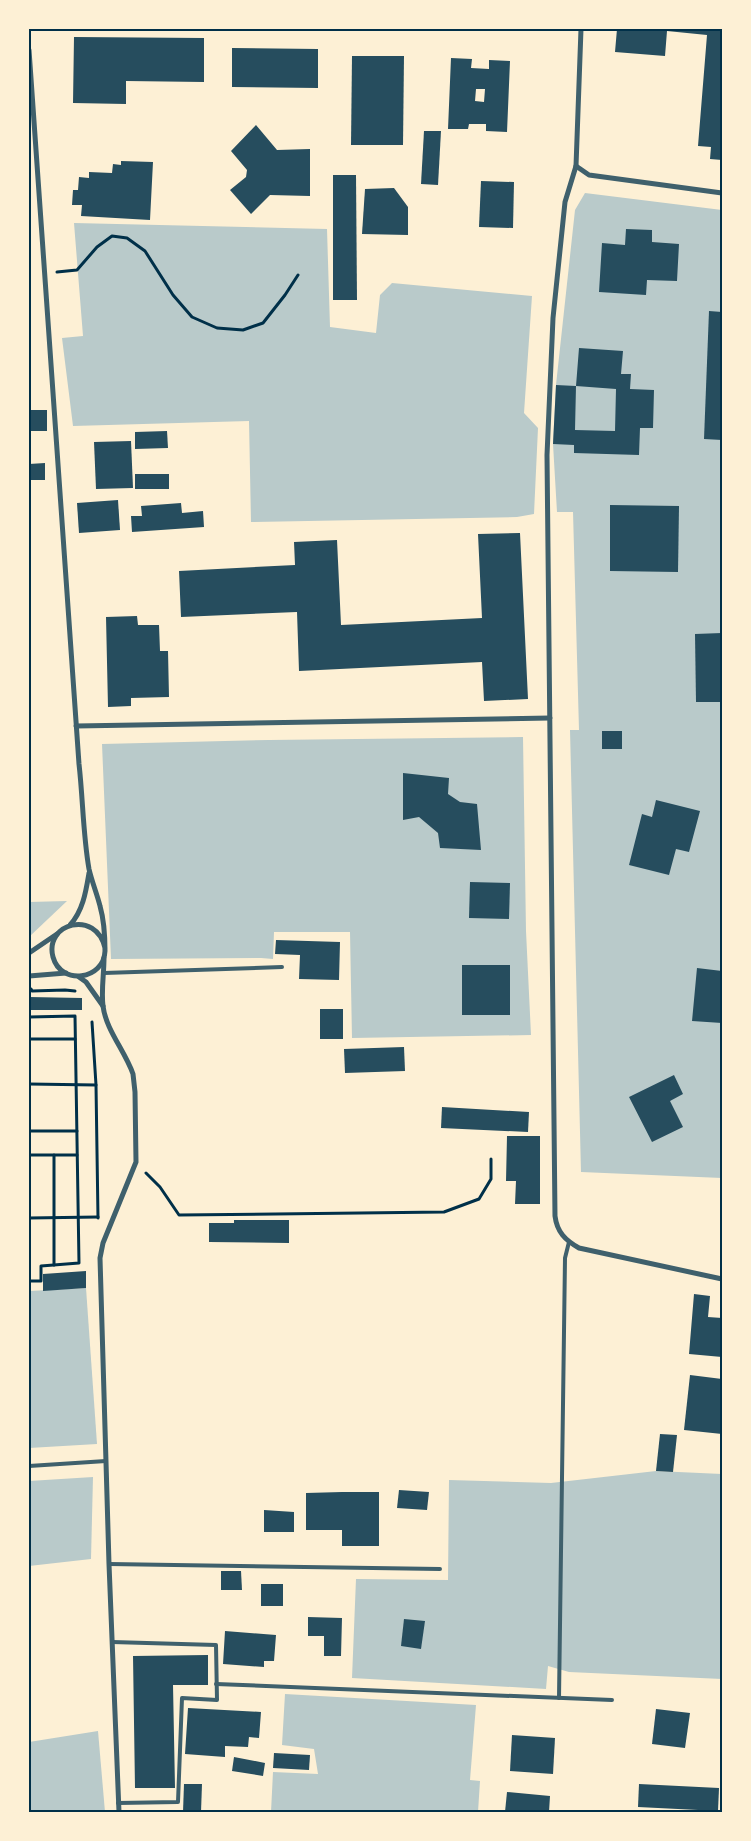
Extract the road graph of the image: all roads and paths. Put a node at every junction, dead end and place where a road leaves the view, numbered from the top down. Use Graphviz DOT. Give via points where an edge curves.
graph roads {
  1 [pos="581,29"];
  2 [pos="29,50"];
  3 [pos="576,166"];
  4 [pos="722,193"];
  5 [pos="45,274"];
  6 [pos="298,275"];
  7 [pos="550,718"];
  8 [pos="76,726"];
  9 [pos="90,870"];
  10 [pos="70,925"];
  11 [pos="59,933"];
  12 [pos="105,948"];
  13 [pos="29,953"];
  14 [pos="104,955"];
  15 [pos="282,967"];
  16 [pos="104,973"];
  17 [pos="66,974"];
  18 [pos="29,976"];
  19 [pos="79,977"];
  20 [pos="30,984"];
  21 [pos="82,992"];
  22 [pos="103,1006"];
  23 [pos="29,1017"];
  24 [pos="92,1020"];
  25 [pos="29,1039"];
  26 [pos="76,1039"];
  27 [pos="29,1084"];
  28 [pos="76,1084"];
  29 [pos="96,1085"];
  30 [pos="29,1131"];
  31 [pos="77,1131"];
  32 [pos="29,1155"];
  33 [pos="54,1155"];
  34 [pos="77,1155"];
  35 [pos="491,1159"];
  36 [pos="136,1162"];
  37 [pos="98,1217"];
  38 [pos="29,1218"];
  39 [pos="55,1218"];
  40 [pos="78,1218"];
  41 [pos="95,1225"];
  42 [pos="569,1242"];
  43 [pos="54,1265"];
  44 [pos="722,1279"];
  45 [pos="29,1281"];
  46 [pos="106,1462"];
  47 [pos="29,1466"];
  48 [pos="109,1564"];
  49 [pos="440,1569"];
  50 [pos="112,1642"];
  51 [pos="216,1684"];
  52 [pos="559,1698"];
  53 [pos="612,1700"];
  54 [pos="118,1803"];
  55 [pos="119,1812"];
  1 -- 3 [label="street"];
  2 -- 5 [label="street"];
  3 -- 4 [label="street" via="589,175"];
  3 -- 7 [label="street" via="564,202 552,328 547,455"];
  5 -- 6 [label="path" via="77,270 97,247 112,236 127,238 145,251 173,295 192,317 217,328 243,330 263,323"];
  5 -- 8 [label="street"];
  7 -- 8 [label="street"];
  7 -- 42 [label="street" via="555,1216 557,1226"];
  8 -- 9 [label="street"];
  9 -- 10 [label="street" via="85,896"];
  9 -- 12 [label="street" via="102,913"];
  10 -- 11 [label="street"];
  10 -- 12 [label="street" via="84,924 93,928"];
  11 -- 13 [label="street"];
  11 -- 17 [label="street" via="53,955"];
  12 -- 14 [label="street"];
  14 -- 16 [label="street"];
  14 -- 19 [label="street" via="95,971"];
  15 -- 16 [label="lane"];
  16 -- 22 [label="street"];
  17 -- 18 [label="street"];
  17 -- 19 [label="street"];
  19 -- 22 [label="street"];
  20 -- 21 [label="path" via="32,991"];
  22 -- 36 [label="street" via="133,1074"];
  23 -- 26 [label="path" via="75,1016"];
  24 -- 29 [label="path"];
  25 -- 26 [label="path"];
  26 -- 28 [label="path"];
  27 -- 28 [label="path"];
  28 -- 29 [label="path"];
  28 -- 31 [label="path"];
  29 -- 37 [label="path"];
  30 -- 31 [label="path"];
  31 -- 34 [label="path"];
  32 -- 33 [label="path"];
  33 -- 34 [label="path"];
  33 -- 39 [label="path"];
  34 -- 40 [label="path"];
  35 -- 36 [label="path" via="491,1179 480,1199 444,1212 179,1215 160,1187"];
  36 -- 46 [label="street" via="101,1253"];
  37 -- 40 [label="path"];
  37 -- 41 [label="path"];
  38 -- 39 [label="path"];
  39 -- 40 [label="path"];
  39 -- 43 [label="path"];
  40 -- 43 [label="path" via="79,1264"];
  42 -- 44 [label="street" via="579,1248"];
  42 -- 52 [label="lane" via="565,1258"];
  43 -- 45 [label="path" via="41,1266 41,1281"];
  46 -- 47 [label="lane"];
  46 -- 48 [label="street"];
  48 -- 49 [label="lane"];
  48 -- 50 [label="street"];
  50 -- 51 [label="lane" via="216,1644"];
  50 -- 54 [label="street"];
  51 -- 52 [label="lane"];
  51 -- 54 [label="lane" via="217,1700 182,1698 178,1802"];
  52 -- 53 [label="lane"];
  54 -- 55 [label="street"];
}
